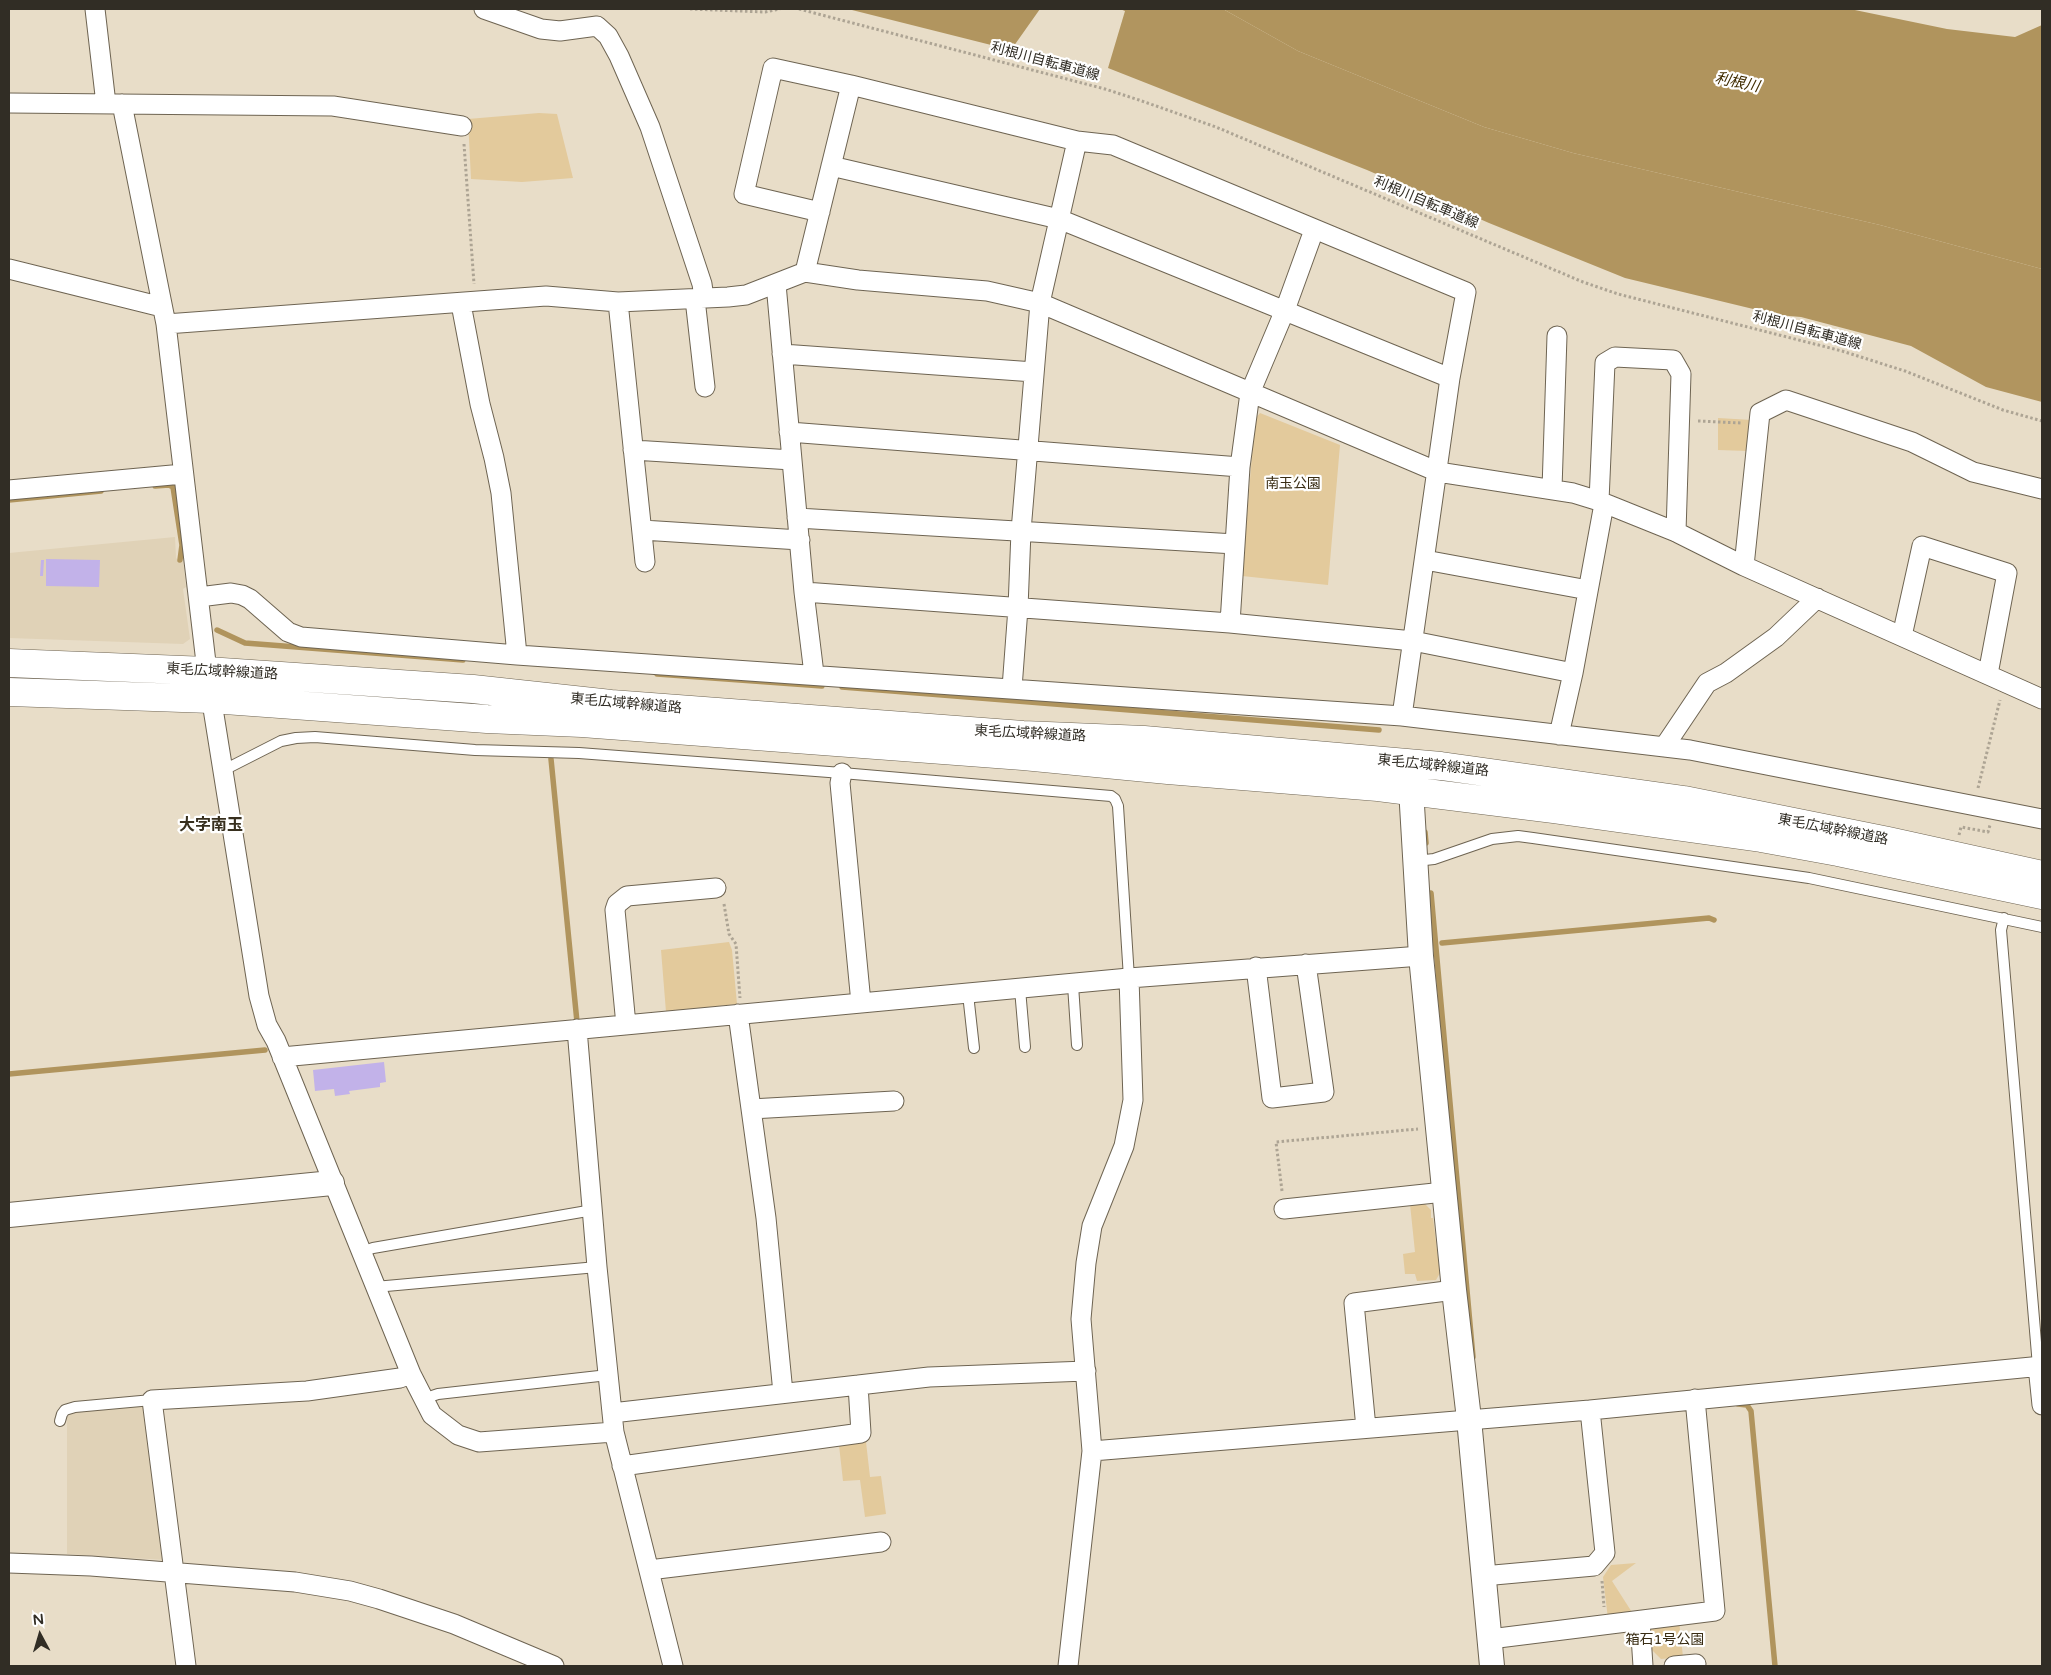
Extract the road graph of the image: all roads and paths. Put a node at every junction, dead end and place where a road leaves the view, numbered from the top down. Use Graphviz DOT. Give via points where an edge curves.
graph roads {
  1 [pos="95,9"];
  2 [pos="484,9"];
  3 [pos="690,9"];
  4 [pos="780,9"];
  5 [pos="799,9"];
  6 [pos="851,85"];
  7 [pos="9,103"];
  8 [pos="114,104"];
  9 [pos="462,126"];
  10 [pos="1076,141"];
  11 [pos="831,166"];
  12 [pos="820,212"];
  13 [pos="1059,220"];
  14 [pos="1314,230"];
  15 [pos="9,269"];
  16 [pos="805,272"];
  17 [pos="776,284"];
  18 [pos="699,299"];
  19 [pos="618,302"];
  20 [pos="468,303"];
  21 [pos="1040,303"];
  22 [pos="1285,310"];
  23 [pos="164,316"];
  24 [pos="1557,336"];
  25 [pos="782,354"];
  26 [pos="1034,372"];
  27 [pos="1450,378"];
  28 [pos="705,387"];
  29 [pos="1250,393"];
  30 [pos="1680,420"];
  31 [pos="2042,421"];
  32 [pos="1759,424"];
  33 [pos="789,432"];
  34 [pos="633,450"];
  35 [pos="1028,451"];
  36 [pos="792,460"];
  37 [pos="1240,468"];
  38 [pos="1438,472"];
  39 [pos="183,474"];
  40 [pos="1552,489"];
  41 [pos="2042,489"];
  42 [pos="9,490"];
  43 [pos="1601,503"];
  44 [pos="797,518"];
  45 [pos="642,530"];
  46 [pos="1021,531"];
  47 [pos="1676,532"];
  48 [pos="800,540"];
  49 [pos="1235,544"];
  50 [pos="1425,560"];
  51 [pos="645,562"];
  52 [pos="1744,566"];
  53 [pos="1588,590"];
  54 [pos="804,592"];
  55 [pos="199,597"];
  56 [pos="1817,598"];
  57 [pos="1018,608"];
  58 [pos="1230,623"];
  59 [pos="1902,636"];
  60 [pos="1413,641"];
  61 [pos="517,655"];
  62 [pos="9,663"];
  63 [pos="207,671"];
  64 [pos="1573,673"];
  65 [pos="814,674"];
  66 [pos="1988,674"];
  67 [pos="2005,683"];
  68 [pos="1012,688"];
  69 [pos="9,692"];
  70 [pos="211,699"];
  71 [pos="2042,700"];
  72 [pos="1402,716"];
  73 [pos="1559,735"];
  74 [pos="1664,747"];
  75 [pos="1410,763"];
  76 [pos="222,771"];
  77 [pos="842,773"];
  78 [pos="1411,792"];
  79 [pos="1974,805"];
  80 [pos="2042,819"];
  81 [pos="1990,823"];
  82 [pos="1959,836"];
  83 [pos="1416,861"];
  84 [pos="2042,875"];
  85 [pos="716,888"];
  86 [pos="2042,895"];
  87 [pos="2004,918"];
  88 [pos="2042,927"];
  89 [pos="1421,956"];
  90 [pos="1306,964"];
  91 [pos="1256,967"];
  92 [pos="1129,978"];
  93 [pos="1073,984"];
  94 [pos="1020,989"];
  95 [pos="968,994"];
  96 [pos="861,1003"];
  97 [pos="738,1014"];
  98 [pos="626,1025"];
  99 [pos="577,1029"];
  100 [pos="1077,1045"];
  101 [pos="1025,1047"];
  102 [pos="974,1048"];
  103 [pos="282,1057"];
  104 [pos="894,1101"];
  105 [pos="751,1109"];
  106 [pos="1438,1127"];
  107 [pos="332,1183"];
  108 [pos="1444,1192"];
  109 [pos="1284,1208"];
  110 [pos="592,1210"];
  111 [pos="9,1215"];
  112 [pos="361,1252"];
  113 [pos="597,1267"];
  114 [pos="375,1287"];
  115 [pos="1454,1290"];
  116 [pos="2040,1366"];
  117 [pos="1086,1371"];
  118 [pos="411,1374"];
  119 [pos="608,1375"];
  120 [pos="858,1384"];
  121 [pos="783,1393"];
  122 [pos="423,1399"];
  123 [pos="1695,1399"];
  124 [pos="152,1400"];
  125 [pos="2042,1405"];
  126 [pos="1590,1410"];
  127 [pos="1469,1419"];
  128 [pos="60,1421"];
  129 [pos="613,1423"];
  130 [pos="1366,1428"];
  131 [pos="1092,1451"];
  132 [pos="622,1466"];
  133 [pos="881,1542"];
  134 [pos="1599,1560"];
  135 [pos="9,1563"];
  136 [pos="648,1570"];
  137 [pos="173,1572"];
  138 [pos="1483,1576"];
  139 [pos="1640,1621"];
  140 [pos="1606,1625"];
  141 [pos="1490,1639"];
  142 [pos="1696,1664"];
  143 [pos="668,1665"];
  144 [pos="186,1666"];
  145 [pos="554,1666"];
  146 [pos="1068,1666"];
  147 [pos="1492,1666"];
  148 [pos="1643,1666"];
  149 [pos="1674,1666"];
  1 -- 8 [label="street"];
  2 -- 18 [label="street" via="541,29 560,31 597,26 608,36 650,127 702,284"];
  3 -- 4 [label="path" via="765,12"];
  5 -- 31 [label="path, 利根川自転車道線" via="1131,98 1216,127 1583,282 1618,294 1851,354"];
  6 -- 10 [label="street"];
  6 -- 11 [label="street"];
  6 -- 12 [label="street" via="773,68 744,194"];
  7 -- 8 [label="street"];
  8 -- 9 [label="street" via="333,106"];
  8 -- 23 [label="street"];
  9 -- 20 [label="path"];
  10 -- 13 [label="street"];
  10 -- 14 [label="street" via="1113,145"];
  11 -- 12 [label="street"];
  11 -- 13 [label="street"];
  12 -- 16 [label="street"];
  13 -- 21 [label="street"];
  13 -- 22 [label="street"];
  14 -- 22 [label="street"];
  14 -- 27 [label="street" via="1466,292"];
  15 -- 23 [label="street"];
  16 -- 17 [label="street"];
  16 -- 21 [label="street" via="987,291"];
  17 -- 18 [label="street" via="746,295"];
  17 -- 25 [label="street"];
  18 -- 19 [label="street"];
  18 -- 28 [label="street"];
  19 -- 20 [label="street" via="546,296"];
  19 -- 34 [label="street"];
  20 -- 23 [label="street"];
  20 -- 61 [label="street" via="480,404 501,493"];
  21 -- 26 [label="street"];
  21 -- 29 [label="street"];
  22 -- 27 [label="street"];
  22 -- 29 [label="street"];
  23 -- 39 [label="street"];
  24 -- 40 [label="street"];
  25 -- 26 [label="street"];
  25 -- 33 [label="street"];
  26 -- 35 [label="street"];
  27 -- 38 [label="street"];
  29 -- 37 [label="street"];
  29 -- 38 [label="street"];
  30 -- 32 [label="path"];
  30 -- 43 [label="street" via="1681,374 1673,360 1615,357 1604,363"];
  30 -- 47 [label="street"];
  32 -- 41 [label="street" via="1760,413 1786,400 1912,442 1973,472"];
  32 -- 52 [label="street"];
  33 -- 35 [label="street"];
  33 -- 36 [label="street"];
  34 -- 36 [label="street"];
  34 -- 45 [label="street"];
  35 -- 37 [label="street"];
  35 -- 46 [label="street"];
  36 -- 44 [label="street"];
  37 -- 49 [label="street"];
  38 -- 40 [label="street"];
  38 -- 50 [label="street"];
  39 -- 42 [label="street"];
  39 -- 55 [label="street"];
  40 -- 43 [label="street"];
  43 -- 47 [label="street"];
  43 -- 53 [label="street"];
  44 -- 46 [label="street"];
  44 -- 48 [label="street"];
  45 -- 48 [label="street"];
  45 -- 51 [label="street"];
  46 -- 49 [label="street"];
  46 -- 57 [label="street"];
  47 -- 52 [label="street"];
  48 -- 54 [label="street"];
  49 -- 58 [label="street"];
  50 -- 53 [label="street"];
  50 -- 60 [label="street"];
  52 -- 56 [label="street"];
  53 -- 64 [label="street"];
  54 -- 57 [label="street"];
  54 -- 65 [label="street"];
  55 -- 61 [label="street" via="231,593 242,595 288,632 301,637"];
  55 -- 63 [label="street"];
  56 -- 59 [label="street"];
  56 -- 74 [label="street" via="1776,637 1707,683"];
  57 -- 58 [label="street"];
  57 -- 68 [label="street"];
  58 -- 60 [label="street"];
  59 -- 66 [label="street"];
  59 -- 66 [label="street" via="1922,546 2006,574"];
  60 -- 64 [label="street"];
  60 -- 72 [label="street"];
  61 -- 65 [label="street"];
  62 -- 63 [label="highway, 東毛広域幹線道路"];
  63 -- 70 [label="street"];
  63 -- 75 [label="highway, 東毛広域幹線道路"];
  64 -- 73 [label="street"];
  65 -- 68 [label="street"];
  66 -- 67 [label="street"];
  67 -- 71 [label="street"];
  67 -- 79 [label="path"];
  68 -- 72 [label="street"];
  69 -- 70 [label="highway, 東毛広域幹線道路"];
  70 -- 76 [label="street"];
  70 -- 78 [label="highway, 東毛広域幹線道路" via="1004,754"];
  72 -- 73 [label="street"];
  73 -- 74 [label="street"];
  74 -- 79 [label="street"];
  75 -- 78 [label="street"];
  75 -- 84 [label="highway, 東毛広域幹線道路" via="1684,800 1888,840"];
  76 -- 77 [label="lane" via="282,742 314,737"];
  76 -- 103 [label="street" via="259,996"];
  77 -- 92 [label="lane" via="1110,796 1115,799"];
  77 -- 96 [label="street" via="840,783"];
  78 -- 83 [label="street"];
  78 -- 86 [label="highway, 東毛広域幹線道路" via="1761,838"];
  79 -- 80 [label="street"];
  81 -- 82 [label="path" via="1988,832 1961,827"];
  83 -- 87 [label="lane" via="1434,859 1492,839 1526,837 1809,878"];
  83 -- 89 [label="street"];
  85 -- 97 [label="path" via="723,900 729,934 736,944"];
  85 -- 98 [label="street" via="627,896 618,904 615,910"];
  87 -- 88 [label="lane"];
  87 -- 116 [label="lane" via="2001,930"];
  89 -- 90 [label="street"];
  89 -- 106 [label="street"];
  90 -- 91 [label="street"];
  90 -- 91 [label="street" via="1324,1092 1272,1098"];
  91 -- 92 [label="street"];
  92 -- 93 [label="street"];
  92 -- 117 [label="street" via="1133,1100 1124,1146 1090,1235 1081,1319"];
  93 -- 94 [label="street"];
  93 -- 100 [label="lane"];
  94 -- 95 [label="street"];
  94 -- 101 [label="lane"];
  95 -- 96 [label="street"];
  95 -- 102 [label="lane"];
  96 -- 97 [label="street"];
  97 -- 98 [label="street"];
  97 -- 105 [label="street"];
  98 -- 99 [label="street"];
  99 -- 103 [label="street"];
  99 -- 110 [label="street"];
  103 -- 107 [label="street"];
  104 -- 105 [label="street"];
  105 -- 121 [label="street" via="766,1218"];
  106 -- 108 [label="street"];
  106 -- 109 [label="path" via="1276,1142"];
  107 -- 111 [label="street"];
  107 -- 112 [label="street"];
  108 -- 109 [label="street"];
  108 -- 115 [label="street"];
  110 -- 112 [label="lane"];
  110 -- 113 [label="street"];
  112 -- 114 [label="street"];
  113 -- 114 [label="lane"];
  113 -- 119 [label="street"];
  114 -- 118 [label="street"];
  115 -- 127 [label="street"];
  115 -- 130 [label="street" via="1354,1303"];
  116 -- 123 [label="street"];
  116 -- 125 [label="street"];
  117 -- 120 [label="street" via="929,1376"];
  117 -- 131 [label="street"];
  118 -- 122 [label="street"];
  118 -- 124 [label="street" via="307,1391"];
  119 -- 122 [label="lane" via="438,1394"];
  119 -- 129 [label="street"];
  120 -- 121 [label="street"];
  120 -- 132 [label="street" via="861,1433"];
  121 -- 129 [label="street"];
  122 -- 129 [label="street" via="439,1422 474,1441 495,1442"];
  123 -- 126 [label="street"];
  123 -- 139 [label="street" via="1715,1611"];
  124 -- 128 [label="lane" via="65,1410"];
  124 -- 137 [label="street"];
  126 -- 127 [label="street"];
  126 -- 134 [label="street" via="1605,1553"];
  127 -- 130 [label="street"];
  127 -- 138 [label="street"];
  129 -- 132 [label="street"];
  130 -- 131 [label="street"];
  131 -- 146 [label="street"];
  132 -- 136 [label="street"];
  133 -- 136 [label="street"];
  134 -- 138 [label="street" via="1594,1566"];
  134 -- 140 [label="path"];
  135 -- 137 [label="street"];
  136 -- 143 [label="street"];
  137 -- 144 [label="street"];
  137 -- 145 [label="street" via="295,1582 350,1591 454,1624"];
  138 -- 141 [label="street"];
  139 -- 140 [label="street"];
  139 -- 148 [label="street"];
  140 -- 141 [label="street"];
  141 -- 147 [label="street"];
  142 -- 149 [label="street"];
}
